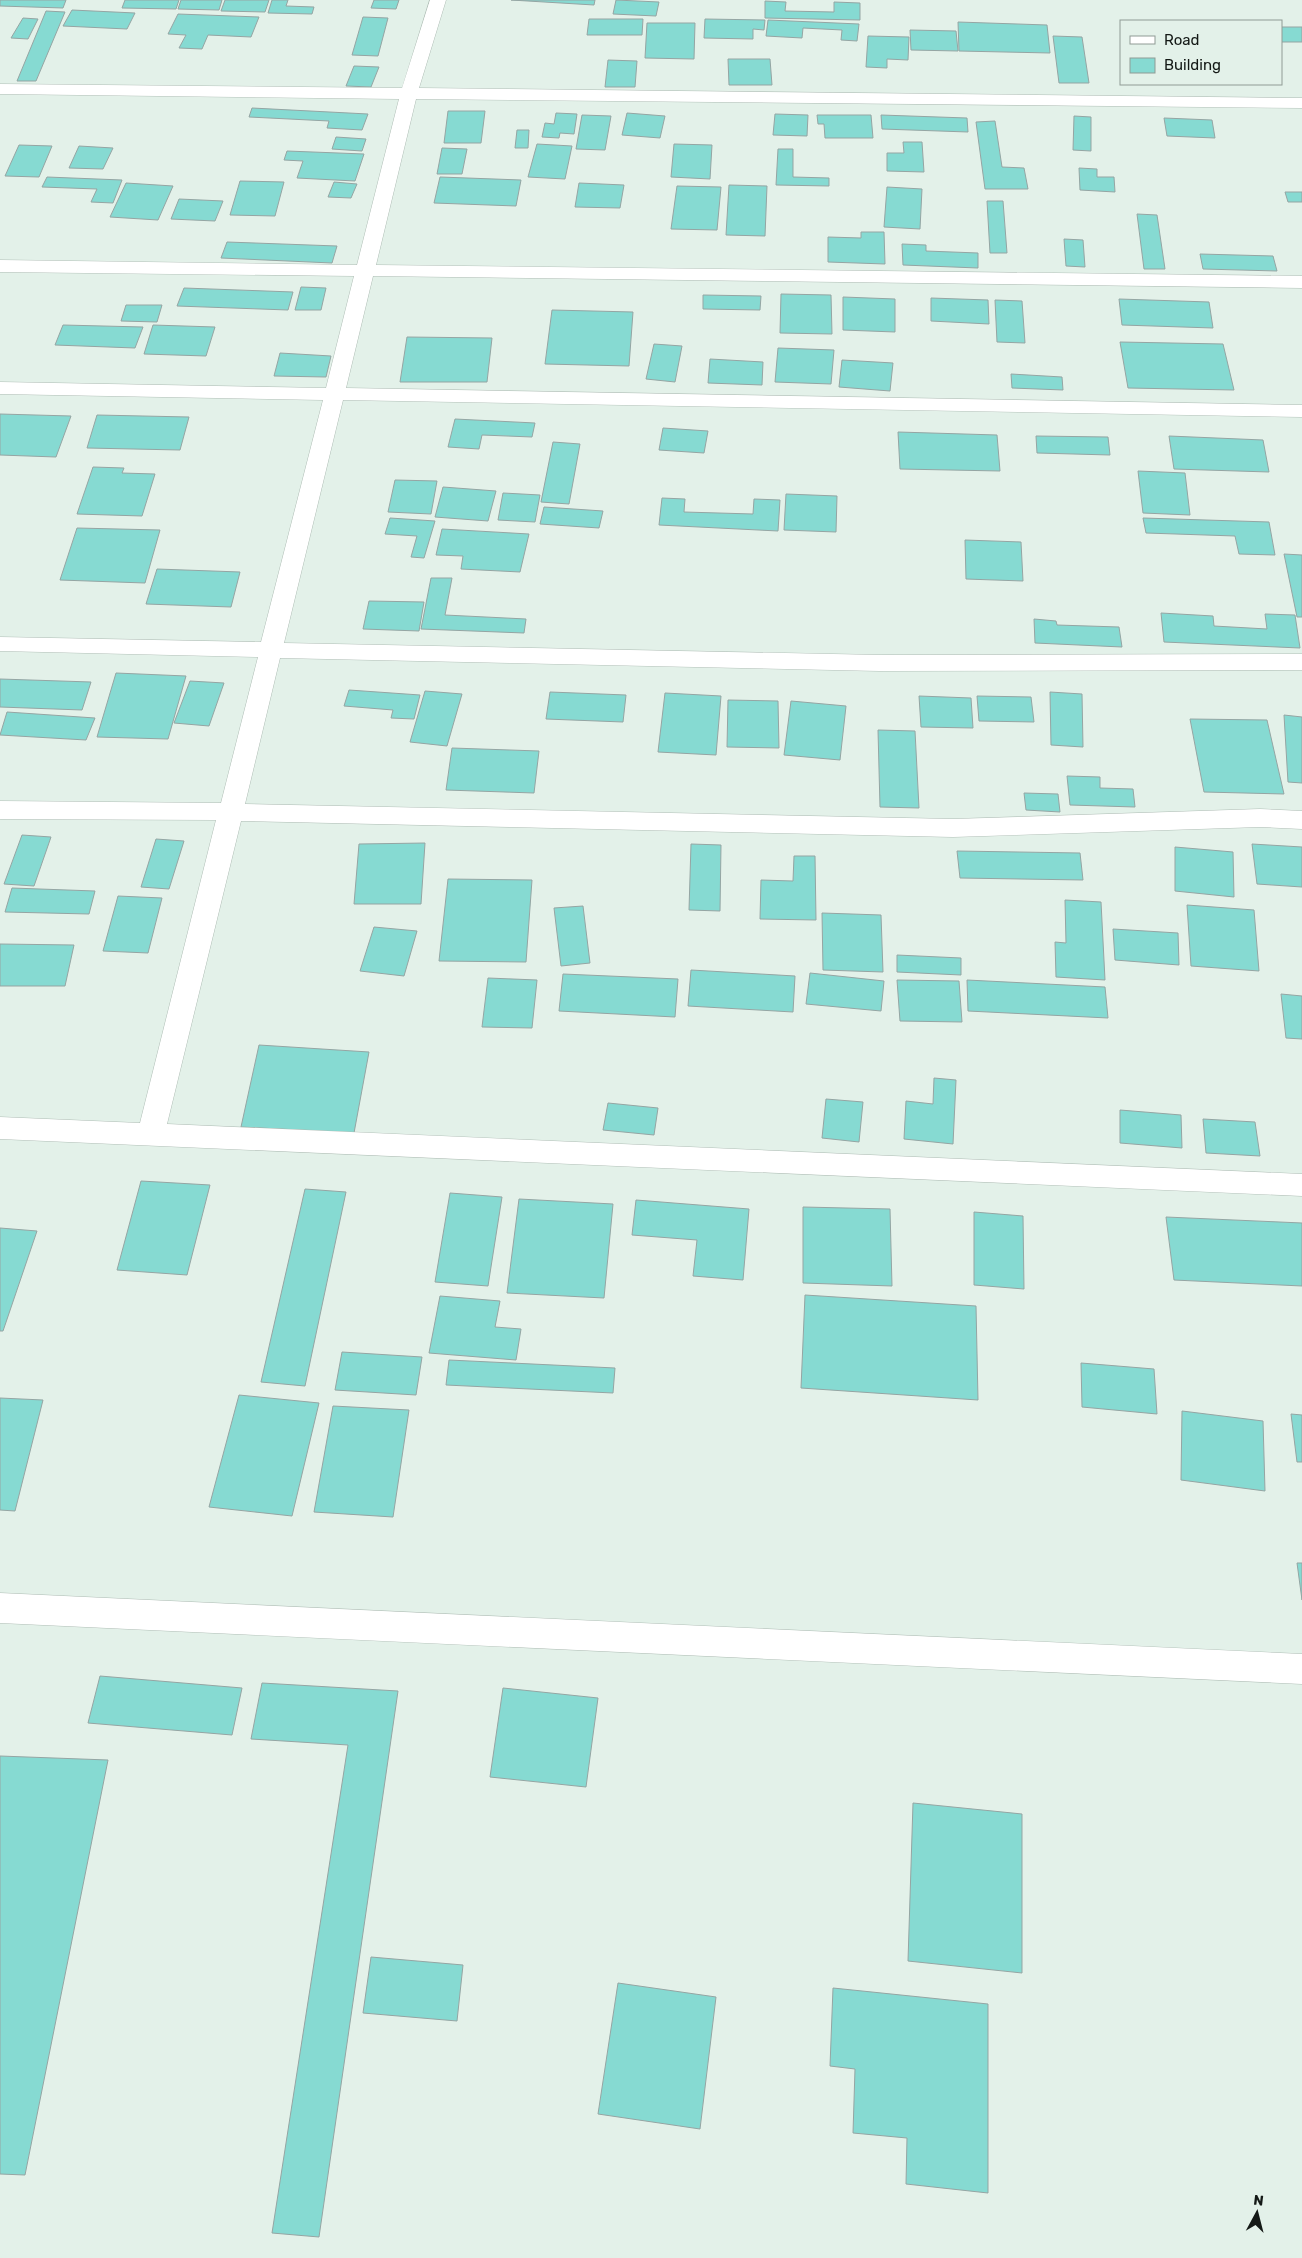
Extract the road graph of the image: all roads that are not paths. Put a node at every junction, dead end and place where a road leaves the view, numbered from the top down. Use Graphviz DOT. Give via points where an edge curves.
graph roads {
  1 [pos="438,0"];
  2 [pos="0,89"];
  3 [pos="409,92"];
  4 [pos="1302,103"];
  5 [pos="0,266"];
  6 [pos="365,270"];
  7 [pos="1302,282"];
  8 [pos="0,388"];
  9 [pos="334,395"];
  10 [pos="1302,411"];
  11 [pos="0,644"];
  12 [pos="271,650"];
  13 [pos="1302,662"];
  14 [pos="0,810"];
  15 [pos="231,812"];
  16 [pos="1302,820"];
  17 [pos="0,1128"];
  18 [pos="151,1133"];
  19 [pos="1302,1185"];
  20 [pos="0,1608"];
  21 [pos="1302,1669"];
  1 -- 3 [label="street"];
  2 -- 3 [label="street"];
  3 -- 4 [label="street"];
  3 -- 6 [label="street"];
  5 -- 6 [label="street"];
  6 -- 7 [label="street"];
  6 -- 9 [label="street"];
  8 -- 9 [label="street"];
  9 -- 10 [label="street"];
  9 -- 12 [label="street"];
  11 -- 12 [label="street"];
  12 -- 13 [label="street" via="880,664"];
  12 -- 15 [label="street"];
  14 -- 15 [label="street"];
  15 -- 16 [label="street" via="953,828 1260,818"];
  15 -- 18 [label="street"];
  17 -- 18 [label="street"];
  18 -- 19 [label="street"];
  20 -- 21 [label="street"];
}
